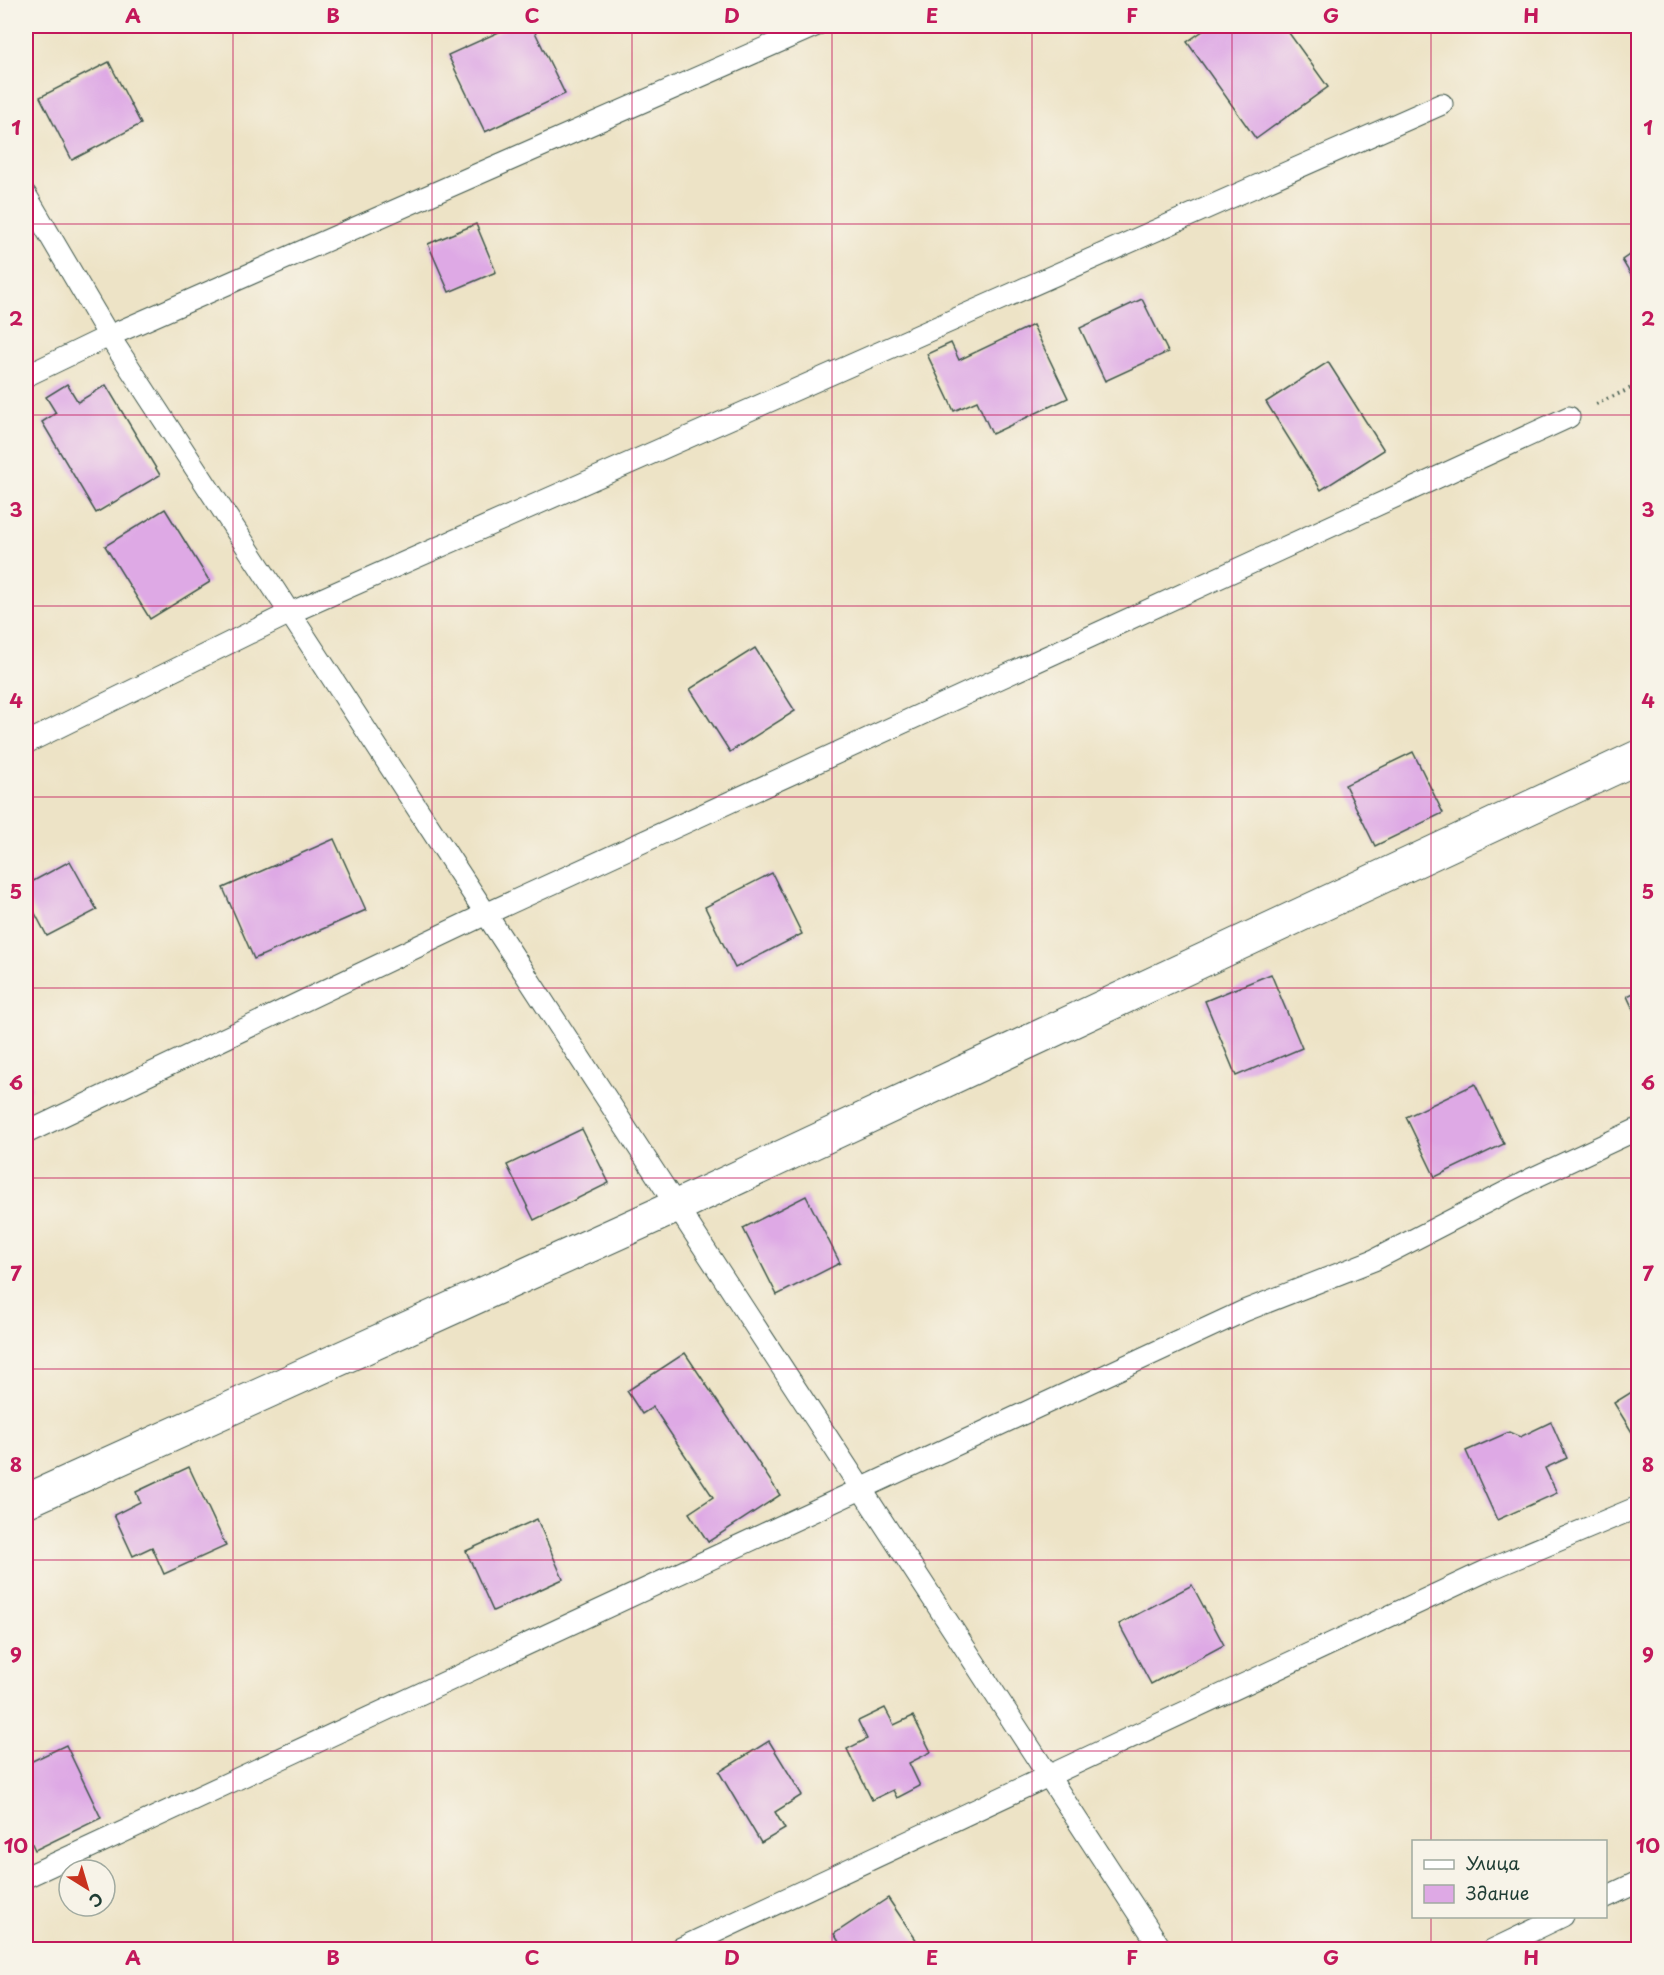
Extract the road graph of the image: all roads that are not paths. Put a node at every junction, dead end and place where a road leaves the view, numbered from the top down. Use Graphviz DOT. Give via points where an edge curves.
graph roads {
  1 [pos="815,26"];
  2 [pos="1442,104"];
  3 [pos="26,195"];
  4 [pos="109,336"];
  5 [pos="26,376"];
  6 [pos="1569,417"];
  7 [pos="290,613"];
  8 [pos="26,743"];
  9 [pos="1638,757"];
  10 [pos="486,914"];
  11 [pos="1638,1129"];
  12 [pos="26,1133"];
  13 [pos="677,1206"];
  14 [pos="862,1490"];
  15 [pos="26,1501"];
  16 [pos="1638,1507"];
  17 [pos="1049,1777"];
  18 [pos="26,1877"];
  19 [pos="1638,1882"];
  20 [pos="1607,1896"];
  21 [pos="1561,1918"];
  22 [pos="677,1950"];
  23 [pos="1162,1950"];
  24 [pos="1492,1950"];
  1 -- 4 [label="lane"];
  2 -- 7 [label="lane"];
  3 -- 4 [label="lane"];
  4 -- 5 [label="lane"];
  4 -- 7 [label="lane"];
  6 -- 10 [label="lane"];
  7 -- 8 [label="lane"];
  7 -- 10 [label="lane"];
  9 -- 13 [label="street"];
  10 -- 12 [label="lane"];
  10 -- 13 [label="lane"];
  11 -- 14 [label="lane" via="1374,1260 1244,1311"];
  13 -- 14 [label="lane"];
  13 -- 15 [label="street"];
  14 -- 17 [label="lane"];
  14 -- 18 [label="lane"];
  16 -- 17 [label="lane" via="1488,1570"];
  17 -- 22 [label="lane"];
  17 -- 23 [label="lane"];
  19 -- 20 [label="lane"];
  21 -- 24 [label="lane"];
}
